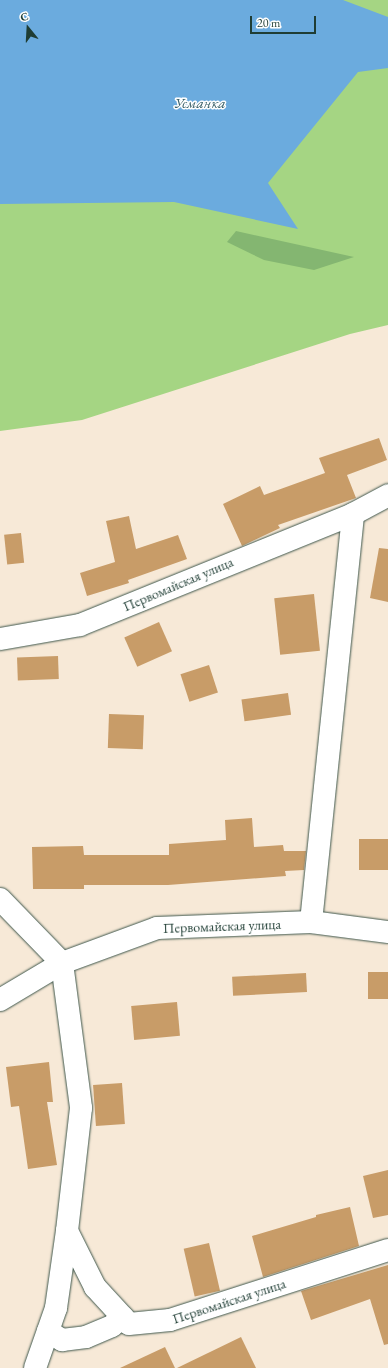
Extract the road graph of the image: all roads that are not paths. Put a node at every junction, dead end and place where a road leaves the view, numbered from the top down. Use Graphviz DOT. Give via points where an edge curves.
graph roads {
  1 [pos="388,494"];
  2 [pos="353,514"];
  3 [pos="0,639"];
  4 [pos="0,899"];
  5 [pos="311,922"];
  6 [pos="388,932"];
  7 [pos="62,963"];
  8 [pos="0,1000"];
  9 [pos="67,1231"];
  10 [pos="388,1250"];
  11 [pos="123,1318"];
  12 [pos="48,1331"];
  13 [pos="35,1368"];
  1 -- 2 [label="street, Первомайская улица"];
  2 -- 3 [label="street, Первомайская улица" via="80,625"];
  2 -- 5 [label="street"];
  4 -- 7 [label="street"];
  5 -- 6 [label="street, Первомайская улица"];
  5 -- 7 [label="street, Первомайская улица" via="157,928"];
  7 -- 8 [label="street, Первомайская улица"];
  7 -- 9 [label="street" via="81,1108"];
  9 -- 11 [label="street" via="95,1287"];
  9 -- 12 [label="street" via="56,1308"];
  10 -- 11 [label="street, Первомайская улица" via="170,1320 129,1324"];
  11 -- 12 [label="street" via="112,1326 86,1337 62,1340"];
  12 -- 13 [label="street"];
}
